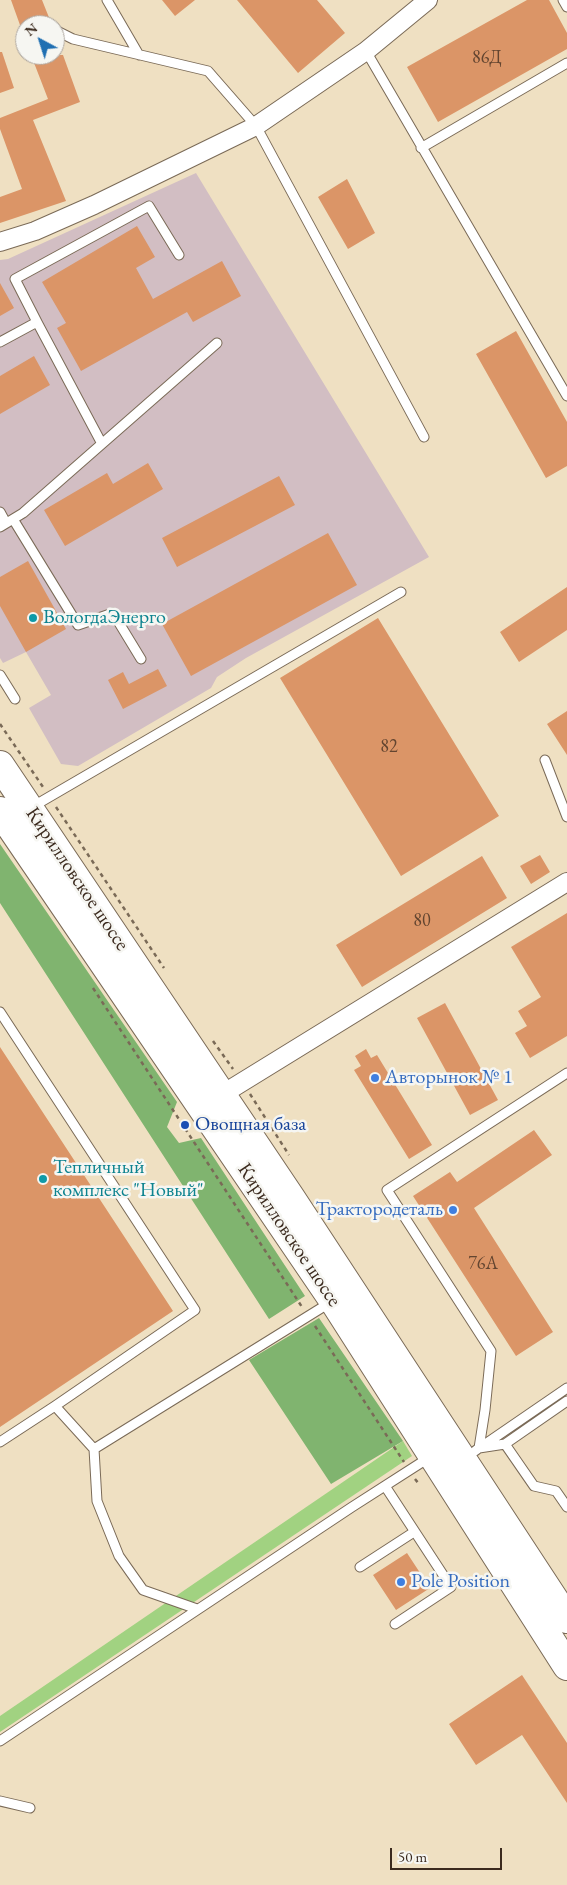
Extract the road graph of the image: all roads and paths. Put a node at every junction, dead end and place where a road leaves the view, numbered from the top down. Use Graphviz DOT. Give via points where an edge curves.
graph roads {
  1 [pos="107,0"];
  2 [pos="428,0"];
  3 [pos="563,0"];
  4 [pos="567,8"];
  5 [pos="65,36"];
  6 [pos="366,51"];
  7 [pos="139,55"];
  8 [pos="567,63"];
  9 [pos="256,126"];
  10 [pos="421,148"];
  11 [pos="0,242"];
  12 [pos="179,255"];
  13 [pos="37,322"];
  14 [pos="0,342"];
  15 [pos="217,343"];
  16 [pos="567,396"];
  17 [pos="424,436"];
  18 [pos="102,444"];
  19 [pos="0,512"];
  20 [pos="6,523"];
  21 [pos="402,592"];
  22 [pos="141,659"];
  23 [pos="0,675"];
  24 [pos="15,699"];
  25 [pos="0,724"];
  26 [pos="545,760"];
  27 [pos="0,765"];
  28 [pos="40,803"];
  29 [pos="0,811"];
  30 [pos="567,817"];
  31 [pos="567,882"];
  32 [pos="169,975"];
  33 [pos="89,982"];
  34 [pos="0,1012"];
  35 [pos="212,1040"];
  36 [pos="567,1073"];
  37 [pos="222,1094"];
  38 [pos="333,1300"];
  39 [pos="308,1316"];
  40 [pos="567,1388"];
  41 [pos="567,1401"];
  42 [pos="55,1406"];
  43 [pos="0,1442"];
  44 [pos="506,1444"];
  45 [pos="94,1449"];
  46 [pos="452,1451"];
  47 [pos="410,1470"];
  48 [pos="419,1484"];
  49 [pos="385,1486"];
  50 [pos="567,1508"];
  51 [pos="414,1532"];
  52 [pos="360,1567"];
  53 [pos="197,1609"];
  54 [pos="567,1619"];
  55 [pos="394,1624"];
  56 [pos="567,1666"];
  57 [pos="0,1741"];
  58 [pos="0,1801"];
  59 [pos="30,1808"];
  1 -- 7 [label="lane"];
  2 -- 6 [label="street"];
  3 -- 4 [label="lane"];
  5 -- 7 [label="lane"];
  6 -- 9 [label="street"];
  6 -- 10 [label="lane"];
  7 -- 9 [label="lane" via="208,71"];
  8 -- 10 [label="lane"];
  9 -- 11 [label="street" via="94,205 35,231"];
  9 -- 17 [label="lane"];
  10 -- 16 [label="lane"];
  12 -- 13 [label="lane" via="149,206 15,279"];
  13 -- 14 [label="lane"];
  13 -- 18 [label="lane"];
  15 -- 18 [label="lane"];
  18 -- 20 [label="lane" via="23,513"];
  19 -- 20 [label="lane"];
  20 -- 22 [label="lane" via="78,625 113,613"];
  21 -- 28 [label="lane"];
  23 -- 24 [label="lane"];
  25 -- 28 [label="path"];
  26 -- 30 [label="lane"];
  27 -- 28 [label="main road, Кирилловское шоссе"];
  28 -- 32 [label="path"];
  28 -- 37 [label="main road, Кирилловское шоссе"];
  29 -- 37 [label="main road, Кирилловское шоссе"];
  31 -- 37 [label="street"];
  33 -- 39 [label="path"];
  34 -- 42 [label="lane" via="195,1310"];
  35 -- 37 [label="path"];
  36 -- 46 [label="lane" via="387,1190 491,1351 485,1410"];
  37 -- 38 [label="main road, Кирилловское шоссе"];
  37 -- 46 [label="main road, Кирилловское шоссе"];
  38 -- 39 [label="lane"];
  38 -- 46 [label="main road, Кирилловское шоссе"];
  39 -- 45 [label="lane"];
  39 -- 47 [label="path"];
  40 -- 46 [label="lane"];
  41 -- 44 [label="lane"];
  42 -- 43 [label="lane"];
  42 -- 45 [label="lane"];
  44 -- 46 [label="lane"];
  44 -- 50 [label="lane" via="534,1486 556,1491"];
  45 -- 53 [label="lane" via="97,1501 119,1556 143,1590"];
  46 -- 47 [label="lane"];
  46 -- 54 [label="main road, Кирилловское шоссе"];
  46 -- 56 [label="main road, Кирилловское шоссе"];
  47 -- 48 [label="path"];
  47 -- 49 [label="lane"];
  49 -- 51 [label="lane"];
  49 -- 53 [label="lane"];
  51 -- 52 [label="lane"];
  51 -- 55 [label="lane" via="450,1588"];
  53 -- 57 [label="lane"];
  58 -- 59 [label="lane"];
}
